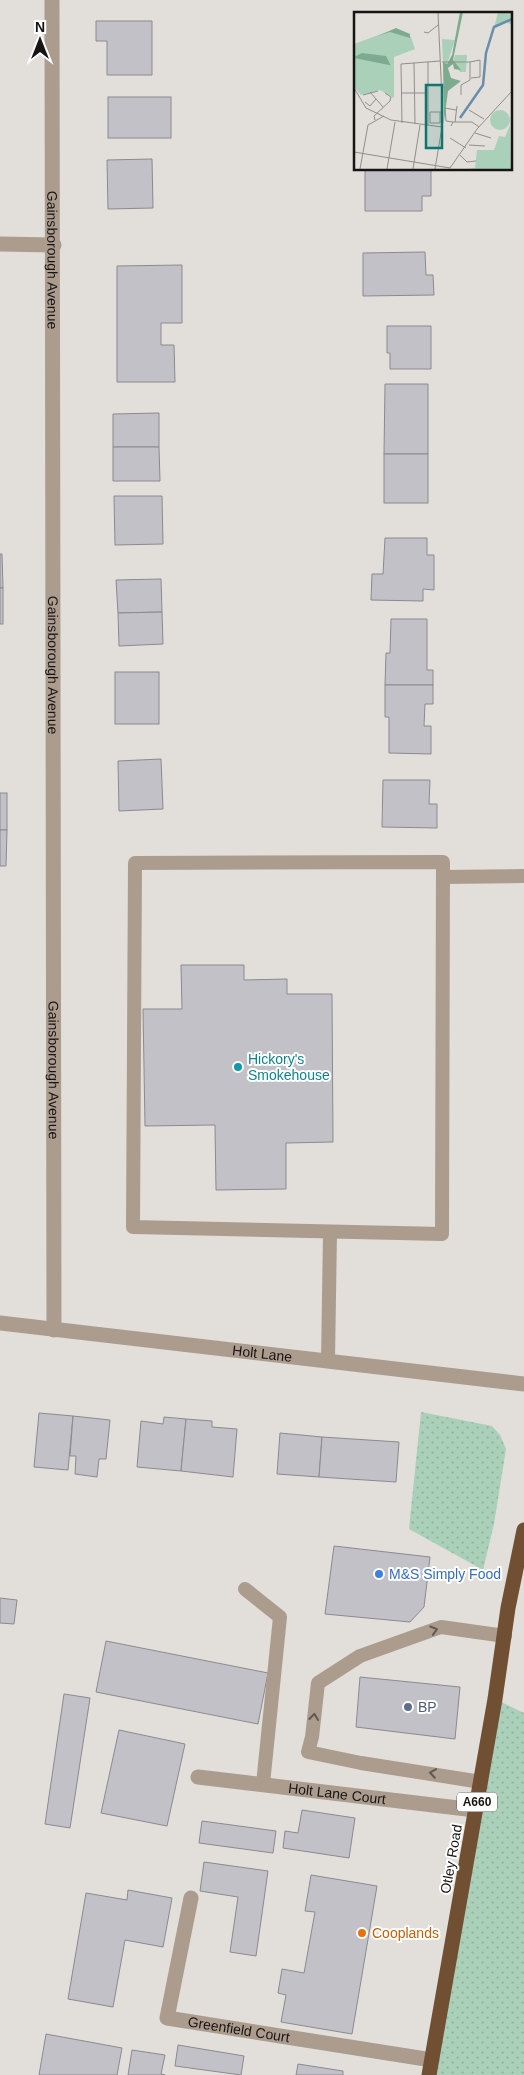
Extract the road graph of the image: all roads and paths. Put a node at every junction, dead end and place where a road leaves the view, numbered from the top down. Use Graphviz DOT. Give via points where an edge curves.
graph roads {
  1 [pos="52,0"];
  2 [pos="0,244"];
  3 [pos="54,245"];
  4 [pos="524,876"];
  5 [pos="443,877"];
  6 [pos="330,1232"];
  7 [pos="0,1323"];
  8 [pos="54,1330"];
  9 [pos="328,1361"];
  10 [pos="524,1384"];
  11 [pos="524,1530"];
  12 [pos="244,1589"];
  13 [pos="505,1636"];
  14 [pos="198,1777"];
  15 [pos="480,1782"];
  16 [pos="263,1784"];
  17 [pos="475,1810"];
  18 [pos="191,1898"];
  19 [pos="430,2068"];
  1 -- 3 [label="street, Gainsborough Avenue"];
  2 -- 3 [label="street"];
  3 -- 8 [label="street, Gainsborough Avenue"];
  4 -- 5 [label="lane"];
  5 -- 6 [label="lane" via="442,1234"];
  5 -- 6 [label="lane" via="443,862 135,863 133,1226"];
  6 -- 9 [label="lane"];
  7 -- 8 [label="street, Holt Lane"];
  8 -- 9 [label="street, Holt Lane"];
  9 -- 10 [label="street, Holt Lane"];
  11 -- 13 [label="highway, Otley Road / A660"];
  12 -- 16 [label="lane" via="280,1617"];
  13 -- 15 [label="highway, Otley Road / A660"];
  15 -- 13 [label="lane, one-way" via="308,1752 318,1683 360,1656 442,1628"];
  14 -- 16 [label="street, Holt Lane Court"];
  15 -- 17 [label="highway, Otley Road / A660"];
  16 -- 17 [label="street, Holt Lane Court"];
  17 -- 19 [label="highway, Otley Road / A660"];
  18 -- 19 [label="street, Greenfield Court" via="167,2018"];
}
